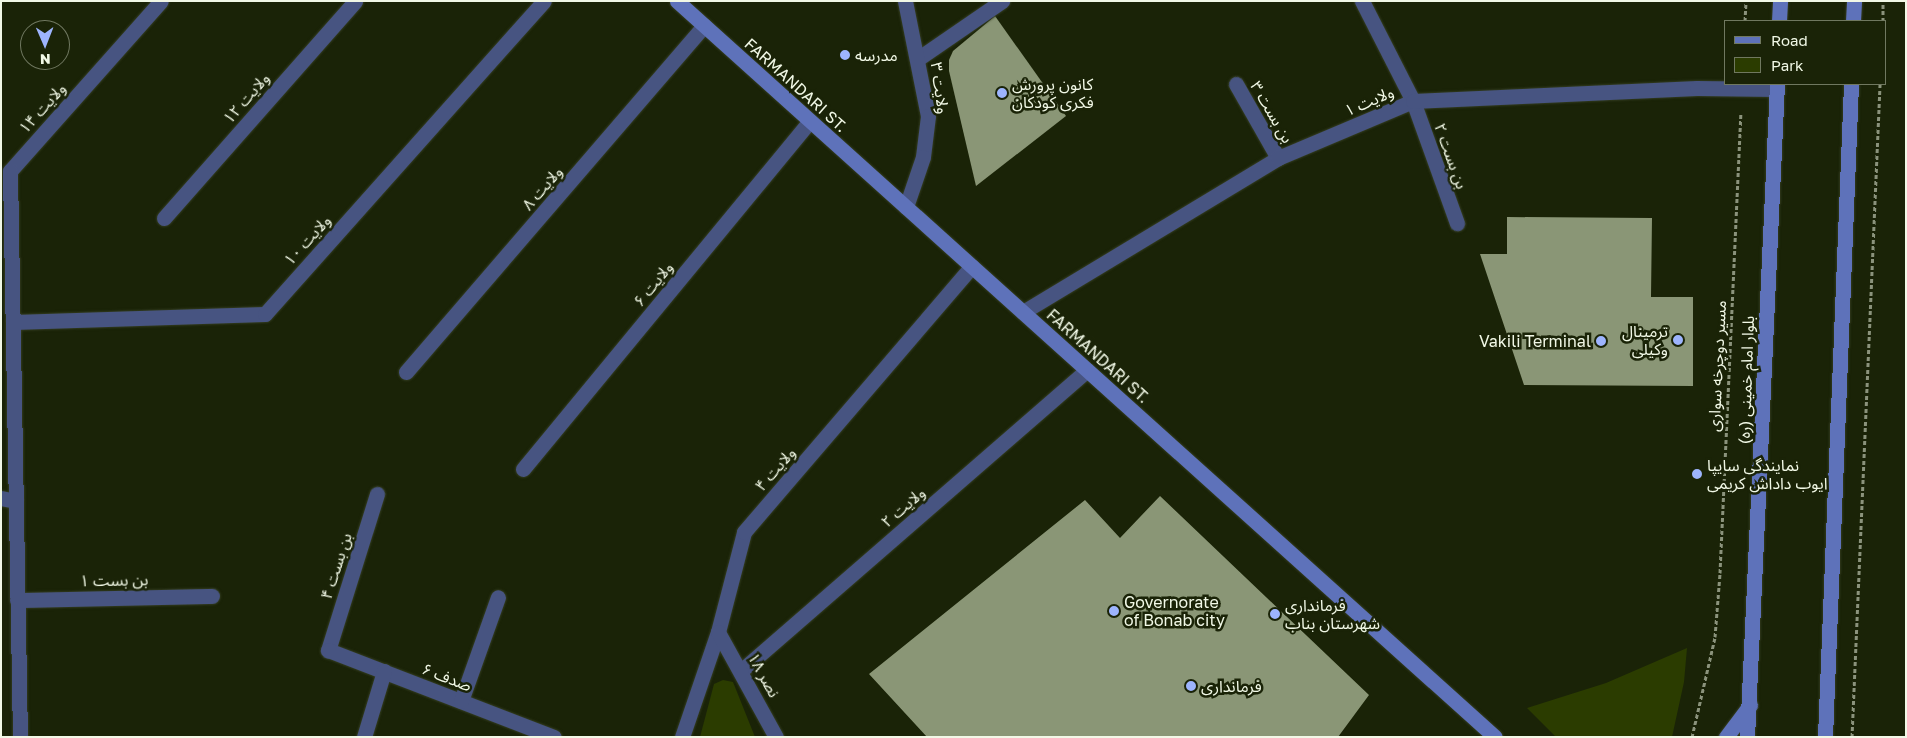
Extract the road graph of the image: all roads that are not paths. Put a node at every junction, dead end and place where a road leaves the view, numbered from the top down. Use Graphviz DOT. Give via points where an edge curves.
graph roads {
  1 [pos="161,1"];
  2 [pos="355,1"];
  3 [pos="544,1"];
  4 [pos="677,1"];
  5 [pos="905,1"];
  6 [pos="1002,1"];
  7 [pos="1362,1"];
  8 [pos="1780,1"];
  9 [pos="1854,1"];
  10 [pos="1779,20"];
  11 [pos="1853,20"];
  12 [pos="704,26"];
  13 [pos="919,58"];
  14 [pos="1236,84"];
  15 [pos="1851,85"];
  16 [pos="1776,86"];
  17 [pos="1413,101"];
  18 [pos="810,121"];
  19 [pos="1278,158"];
  20 [pos="906,207"];
  21 [pos="164,218"];
  22 [pos="1457,223"];
  23 [pos="6,227"];
  24 [pos="972,266"];
  25 [pos="1023,312"];
  26 [pos="13,322"];
  27 [pos="1087,370"];
  28 [pos="406,372"];
  29 [pos="523,469"];
  30 [pos="377,494"];
  31 [pos="8,500"];
  32 [pos="212,596"];
  33 [pos="498,597"];
  34 [pos="18,600"];
  35 [pos="718,632"];
  36 [pos="328,650"];
  37 [pos="742,670"];
  38 [pos="384,671"];
  39 [pos="461,701"];
  40 [pos="1750,705"];
  41 [pos="20,737"];
  42 [pos="364,737"];
  43 [pos="554,737"];
  44 [pos="682,737"];
  45 [pos="776,737"];
  46 [pos="1495,737"];
  47 [pos="1726,737"];
  48 [pos="1747,737"];
  49 [pos="1825,737"];
  1 -- 23 [label="street, ولایت ۱۴" via="10,172"];
  2 -- 21 [label="street, ولایت ۱۲"];
  3 -- 26 [label="street, ولایت ۱۰" via="265,314"];
  4 -- 12 [label="main road, FARMANDARI ST."];
  5 -- 13 [label="street, ولایت ۳"];
  6 -- 13 [label="street"];
  7 -- 17 [label="street"];
  8 -- 10 [label="main road"];
  9 -- 11 [label="main road"];
  12 -- 18 [label="main road, FARMANDARI ST."];
  12 -- 28 [label="street, ولایت ۸"];
  13 -- 20 [label="street, ولایت ۳" via="928,116 927,136"];
  14 -- 19 [label="street, بن بست ۳"];
  15 -- 49 [label="main road"];
  16 -- 17 [label="street, ولایت ۱"];
  16 -- 40 [label="main road, بلوار امام خمینی (ره)"];
  17 -- 19 [label="street, ولایت ۱"];
  17 -- 22 [label="street, بن بست ۲"];
  18 -- 20 [label="main road, FARMANDARI ST."];
  18 -- 29 [label="street, ولایت ۶"];
  19 -- 25 [label="street, ولایت ۱"];
  20 -- 24 [label="main road, FARMANDARI ST."];
  23 -- 26 [label="street"];
  24 -- 25 [label="main road, FARMANDARI ST."];
  24 -- 35 [label="street, ولایت ۴" via="744,532"];
  25 -- 27 [label="main road, FARMANDARI ST."];
  26 -- 31 [label="street"];
  27 -- 37 [label="street, ولایت ۲"];
  27 -- 46 [label="main road, FARMANDARI ST."];
  30 -- 36 [label="street, بن بست ۴"];
  31 -- 34 [label="street"];
  32 -- 34 [label="street, بن بست ۱"];
  33 -- 39 [label="street"];
  34 -- 41 [label="street"];
  35 -- 37 [label="street, نصر ۱۸"];
  35 -- 44 [label="street, ولایت ۴"];
  36 -- 38 [label="street, صدف ۶"];
  37 -- 45 [label="street, نصر ۱۸"];
  38 -- 39 [label="street, صدف ۶"];
  38 -- 42 [label="street"];
  39 -- 43 [label="street, صدف ۶"];
  40 -- 47 [label="main road"];
  40 -- 48 [label="main road, بلوار امام خمینی (ره)"];
}
